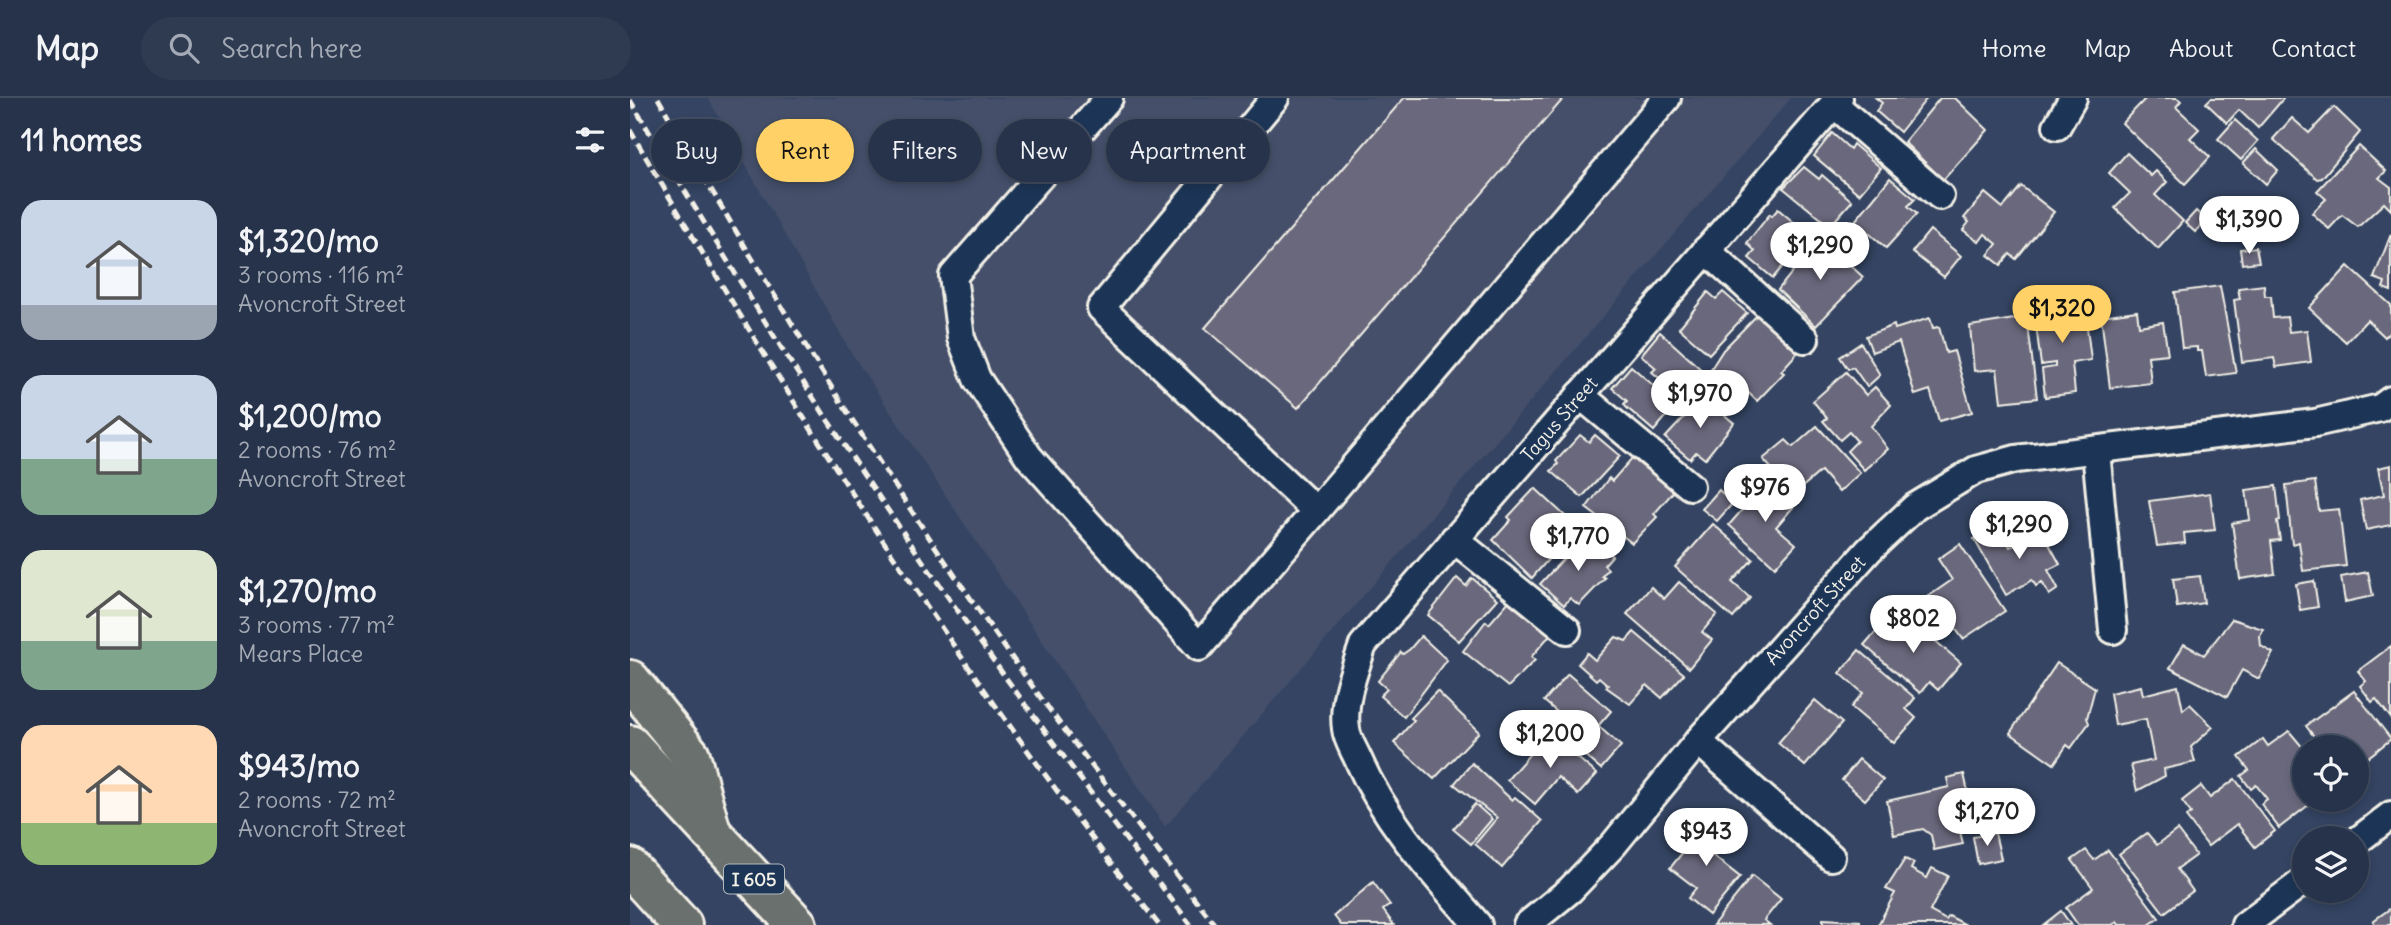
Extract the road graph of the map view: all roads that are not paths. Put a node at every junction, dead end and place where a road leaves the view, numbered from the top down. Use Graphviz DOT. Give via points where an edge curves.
graph roads {
  1 [pos="1108,98"];
  2 [pos="1275,98"];
  3 [pos="1667,98"];
  4 [pos="2073,98"];
  5 [pos="1836,101"];
  6 [pos="2057,126"];
  7 [pos="1940,196"];
  8 [pos="1706,250"];
  9 [pos="1805,339"];
  10 [pos="1580,395"];
  11 [pos="2391,400"];
  12 [pos="2095,451"];
  13 [pos="1690,486"];
  14 [pos="1316,511"];
  15 [pos="1454,539"];
  16 [pos="1567,630"];
  17 [pos="2113,630"];
  18 [pos="630,680"];
  19 [pos="1698,741"];
  20 [pos="630,745"];
  21 [pos="2391,815"];
  22 [pos="2369,832"];
  23 [pos="711,834"];
  24 [pos="1832,857"];
  25 [pos="630,868"];
  26 [pos="2292,890"];
  27 [pos="682,925"];
  28 [pos="797,925"];
  29 [pos="1478,925"];
  30 [pos="1527,925"];
  31 [pos="2245,925"];
  1 -- 14 [label="street" via="953,276 961,338 977,379 1029,457 1199,647"];
  2 -- 14 [label="street" via="1101,308"];
  3 -- 14 [label="street"];
  4 -- 6 [label="street"];
  5 -- 7 [label="street"];
  5 -- 8 [label="street, Tagus Street"];
  8 -- 9 [label="street"];
  8 -- 10 [label="street, Tagus Street"];
  10 -- 13 [label="street"];
  10 -- 15 [label="street, Tagus Street"];
  11 -- 12 [label="street, Avoncroft Street" via="2380,408 2315,423"];
  12 -- 17 [label="street"];
  12 -- 19 [label="street, Avoncroft Street" via="2016,459 1976,470 1916,507 1869,550"];
  15 -- 16 [label="street"];
  15 -- 29 [label="street, Tagus Street" via="1363,645 1346,709 1346,731 1367,780 1399,833"];
  18 -- 23 [label="highway" via="690,755"];
  19 -- 24 [label="street"];
  19 -- 30 [label="street, Avoncroft Street" via="1614,844 1570,890"];
  20 -- 23 [label="highway, I 605"];
  21 -- 22 [label="street"];
  23 -- 28 [label="highway, I 605"];
  25 -- 27 [label="highway"];
  26 -- 31 [label="street"];
}
